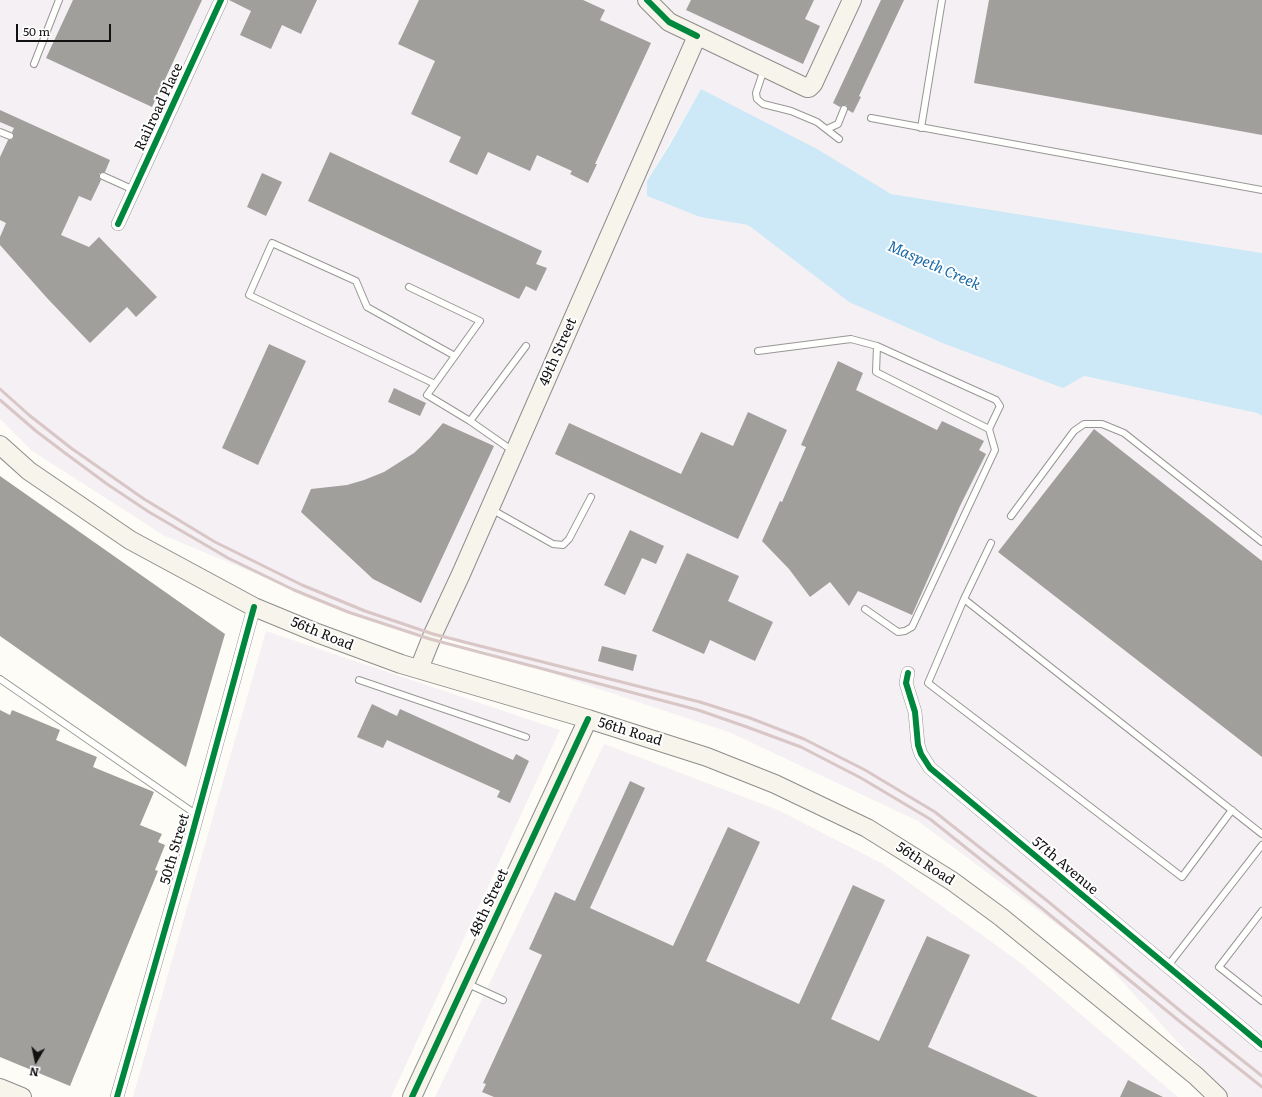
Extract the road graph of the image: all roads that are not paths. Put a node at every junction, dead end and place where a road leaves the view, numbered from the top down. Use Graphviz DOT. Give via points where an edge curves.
graph roads {
  1 [pos="59,0"];
  2 [pos="221,0"];
  3 [pos="647,0"];
  4 [pos="852,0"];
  5 [pos="942,0"];
  6 [pos="697,36"];
  7 [pos="34,64"];
  8 [pos="765,68"];
  9 [pos="844,108"];
  10 [pos="871,118"];
  11 [pos="922,128"];
  12 [pos="827,129"];
  13 [pos="0,132"];
  14 [pos="10,136"];
  15 [pos="839,139"];
  16 [pos="103,176"];
  17 [pos="134,190"];
  18 [pos="1262,190"];
  19 [pos="118,224"];
  20 [pos="409,287"];
  21 [pos="526,346"];
  22 [pos="877,346"];
  23 [pos="758,350"];
  24 [pos="455,356"];
  25 [pos="435,384"];
  26 [pos="470,421"];
  27 [pos="989,429"];
  28 [pos="0,445"];
  29 [pos="514,452"];
  30 [pos="590,497"];
  31 [pos="489,509"];
  32 [pos="1011,516"];
  33 [pos="1262,542"];
  34 [pos="991,543"];
  35 [pos="964,599"];
  36 [pos="254,607"];
  37 [pos="865,609"];
  38 [pos="419,669"];
  39 [pos="908,673"];
  40 [pos="0,679"];
  41 [pos="359,680"];
  42 [pos="588,719"];
  43 [pos="526,737"];
  44 [pos="1232,810"];
  45 [pos="197,815"];
  46 [pos="1262,834"];
  47 [pos="1262,845"];
  48 [pos="1262,911"];
  49 [pos="1167,967"];
  50 [pos="465,983"];
  51 [pos="503,1000"];
  52 [pos="1262,1001"];
  53 [pos="1262,1045"];
  54 [pos="0,1088"];
  55 [pos="22,1097"];
  56 [pos="117,1097"];
  57 [pos="412,1097"];
  58 [pos="1218,1097"];
  1 -- 7 [label="lane"];
  2 -- 17 [label="street, Railroad Place"];
  3 -- 6 [label="main road" via="669,22"];
  4 -- 8 [label="main road" via="811,87 807,88"];
  5 -- 11 [label="lane"];
  6 -- 8 [label="main road"];
  6 -- 29 [label="main road, 49th Street"];
  8 -- 12 [label="lane" via="756,93 757,99 763,104 817,122"];
  9 -- 12 [label="lane" via="838,124"];
  10 -- 11 [label="lane"];
  11 -- 18 [label="lane"];
  12 -- 15 [label="lane"];
  13 -- 14 [label="lane"];
  16 -- 17 [label="lane"];
  17 -- 19 [label="street, Railroad Place"];
  20 -- 24 [label="lane" via="480,321"];
  21 -- 26 [label="lane"];
  22 -- 23 [label="lane" via="852,339"];
  22 -- 27 [label="lane" via="876,372"];
  22 -- 27 [label="lane" via="996,400 1000,406"];
  24 -- 25 [label="lane"];
  24 -- 25 [label="lane" via="366,307 356,281 272,243 248,295"];
  25 -- 26 [label="lane" via="427,395"];
  26 -- 29 [label="lane"];
  27 -- 37 [label="lane" via="995,450 912,627 898,632"];
  28 -- 36 [label="main road, 56th Road" via="30,471 130,540"];
  29 -- 31 [label="main road, 49th Street"];
  30 -- 31 [label="lane" via="569,539 563,545 553,544"];
  31 -- 38 [label="main road, 49th Street" via="432,634"];
  32 -- 33 [label="lane" via="1074,431 1084,424 1102,424 1124,433"];
  34 -- 35 [label="lane"];
  35 -- 44 [label="lane"];
  35 -- 44 [label="lane" via="928,683 1182,878"];
  36 -- 38 [label="main road, 56th Road"];
  36 -- 45 [label="street, 50th Street"];
  38 -- 42 [label="main road, 56th Road"];
  39 -- 49 [label="street, 57th Avenue" via="906,682 915,712 918,745 930,768"];
  40 -- 45 [label="lane"];
  41 -- 43 [label="lane"];
  42 -- 50 [label="main road, 48th Street"];
  42 -- 58 [label="main road, 56th Road" via="742,770 819,804 897,846 952,881 1017,929 1196,1076"];
  44 -- 46 [label="lane"];
  45 -- 56 [label="street, 50th Street"];
  47 -- 49 [label="lane"];
  48 -- 52 [label="lane" via="1219,967"];
  49 -- 53 [label="street, 57th Avenue"];
  50 -- 51 [label="lane"];
  50 -- 57 [label="main road, 48th Street"];
  54 -- 55 [label="main road"];
}
